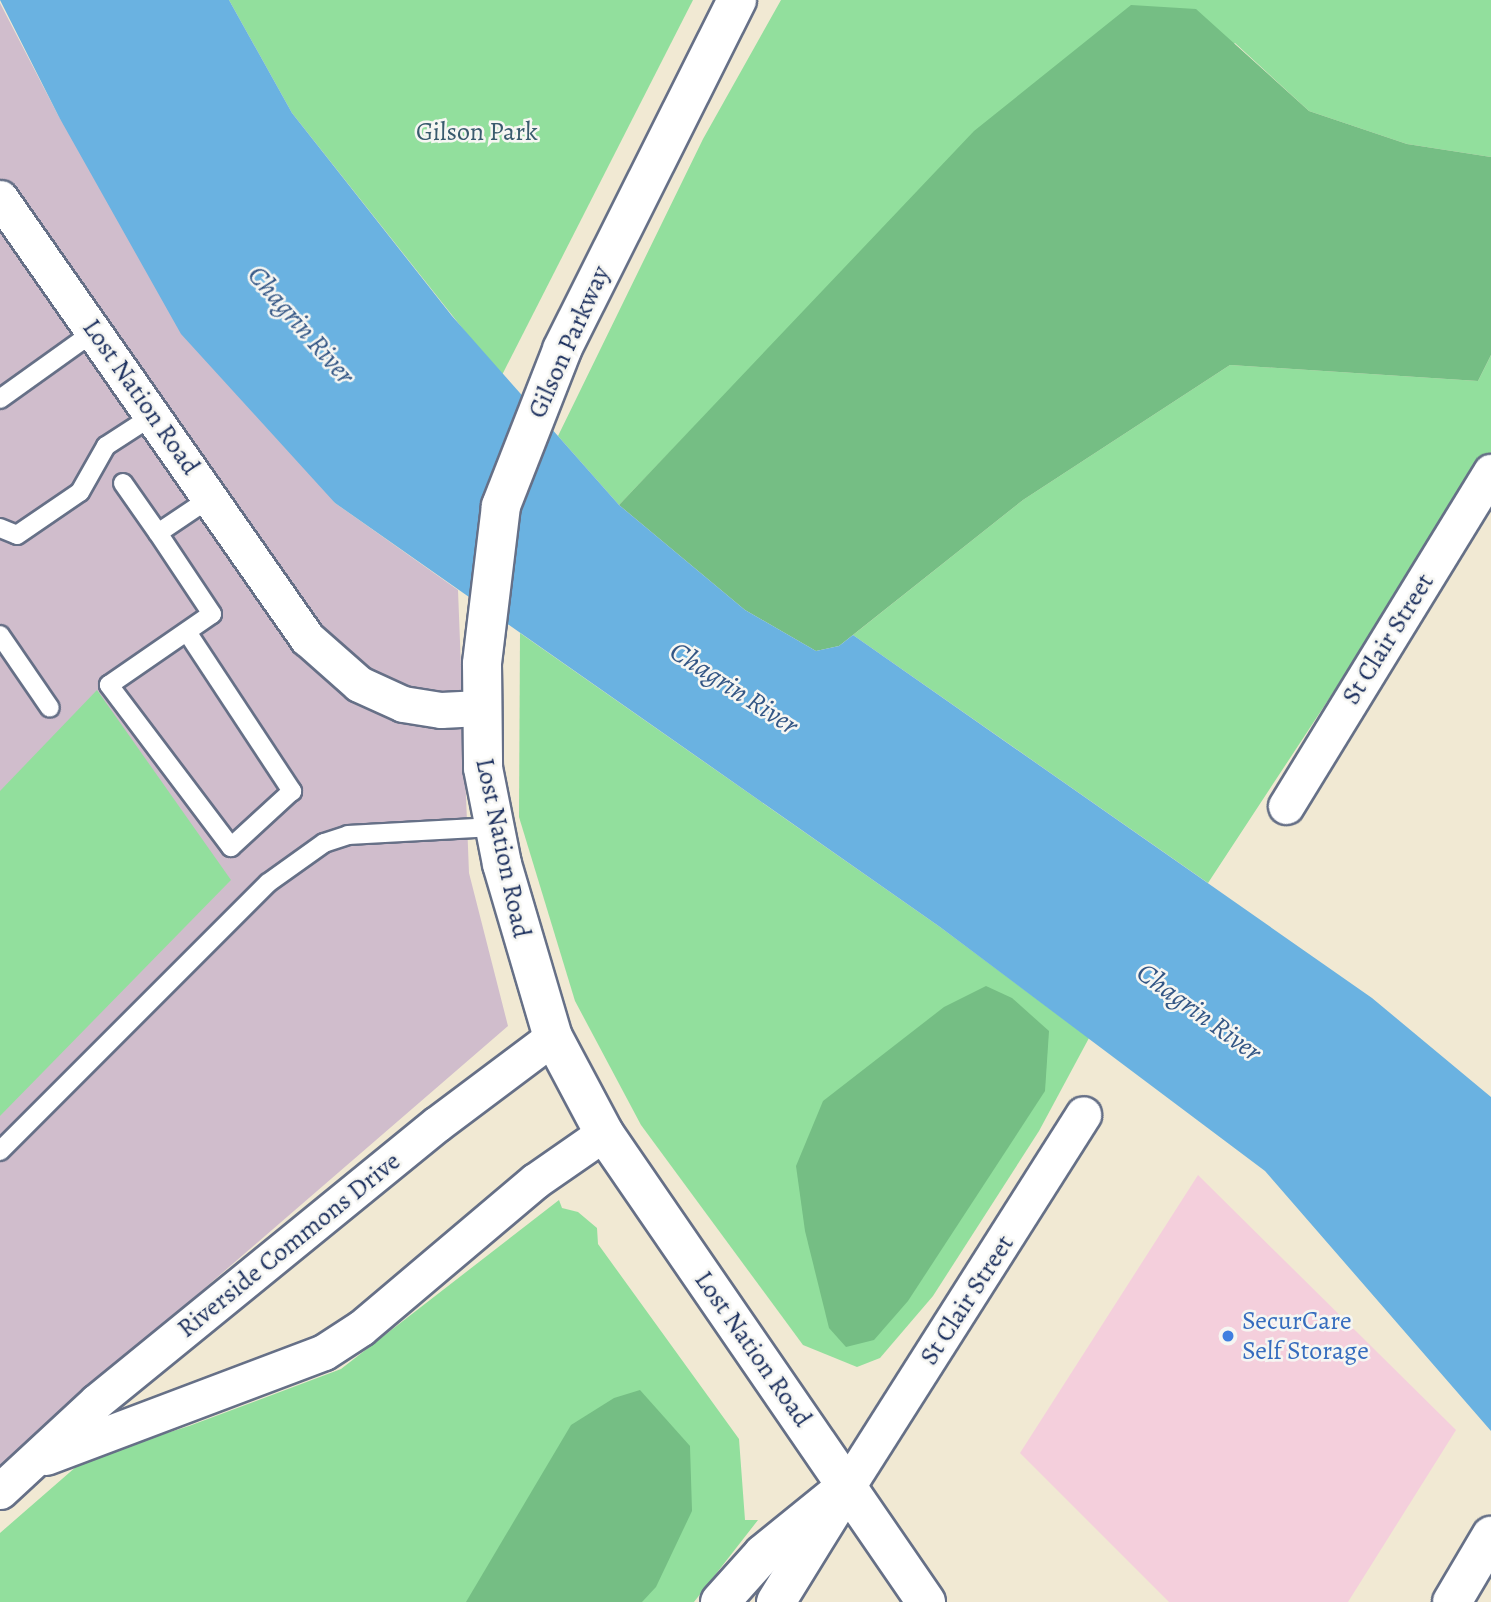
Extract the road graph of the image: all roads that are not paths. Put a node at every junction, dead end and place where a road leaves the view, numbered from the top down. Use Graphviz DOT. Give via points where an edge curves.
graph roads {
  1 [pos="737,0"];
  2 [pos="0,199"];
  3 [pos="95,331"];
  4 [pos="0,399"];
  5 [pos="154,415"];
  6 [pos="1491,472"];
  7 [pos="123,483"];
  8 [pos="210,498"];
  9 [pos="0,528"];
  10 [pos="158,533"];
  11 [pos="187,632"];
  12 [pos="0,635"];
  13 [pos="50,708"];
  14 [pos="480,708"];
  15 [pos="1286,806"];
  16 [pos="494,827"];
  17 [pos="552,1037"];
  18 [pos="1083,1114"];
  19 [pos="604,1133"];
  20 [pos="0,1151"];
  21 [pos="33,1462"];
  22 [pos="848,1485"];
  23 [pos="0,1491"];
  24 [pos="1491,1536"];
  25 [pos="720,1602"];
  26 [pos="776,1602"];
  27 [pos="926,1602"];
  28 [pos="1452,1602"];
  1 -- 14 [label="main road, Gilson Parkway" via="562,350 501,506"];
  2 -- 3 [label="street, Lost Nation Road"];
  3 -- 4 [label="lane"];
  3 -- 5 [label="street, Lost Nation Road"];
  5 -- 8 [label="street, Lost Nation Road"];
  5 -- 9 [label="lane" via="106,446 80,492 17,536"];
  6 -- 15 [label="street, St Clair Street"];
  7 -- 10 [label="lane"];
  8 -- 10 [label="lane"];
  8 -- 14 [label="street, Lost Nation Road" via="307,638 359,684 403,704 442,710"];
  10 -- 11 [label="lane" via="212,614"];
  11 -- 11 [label="lane" via="109,685 231,848 292,791"];
  12 -- 13 [label="lane"];
  14 -- 16 [label="main road, Lost Nation Road" via="483,768"];
  16 -- 17 [label="main road, Lost Nation Road"];
  16 -- 20 [label="lane" via="348,835 324,843 268,883"];
  17 -- 19 [label="main road, Lost Nation Road"];
  17 -- 21 [label="street, Riverside Commons Drive" via="437,1124 115,1387"];
  18 -- 22 [label="street, St Clair Street"];
  19 -- 21 [label="street, Riverside Commons Drive" via="535,1181 361,1328 324,1352"];
  19 -- 22 [label="main road, Lost Nation Road"];
  21 -- 23 [label="street, Riverside Commons Drive"];
  22 -- 25 [label="main road" via="763,1554"];
  22 -- 26 [label="main road"];
  22 -- 27 [label="main road, Lost Nation Road"];
  24 -- 28 [label="main road"];
}
